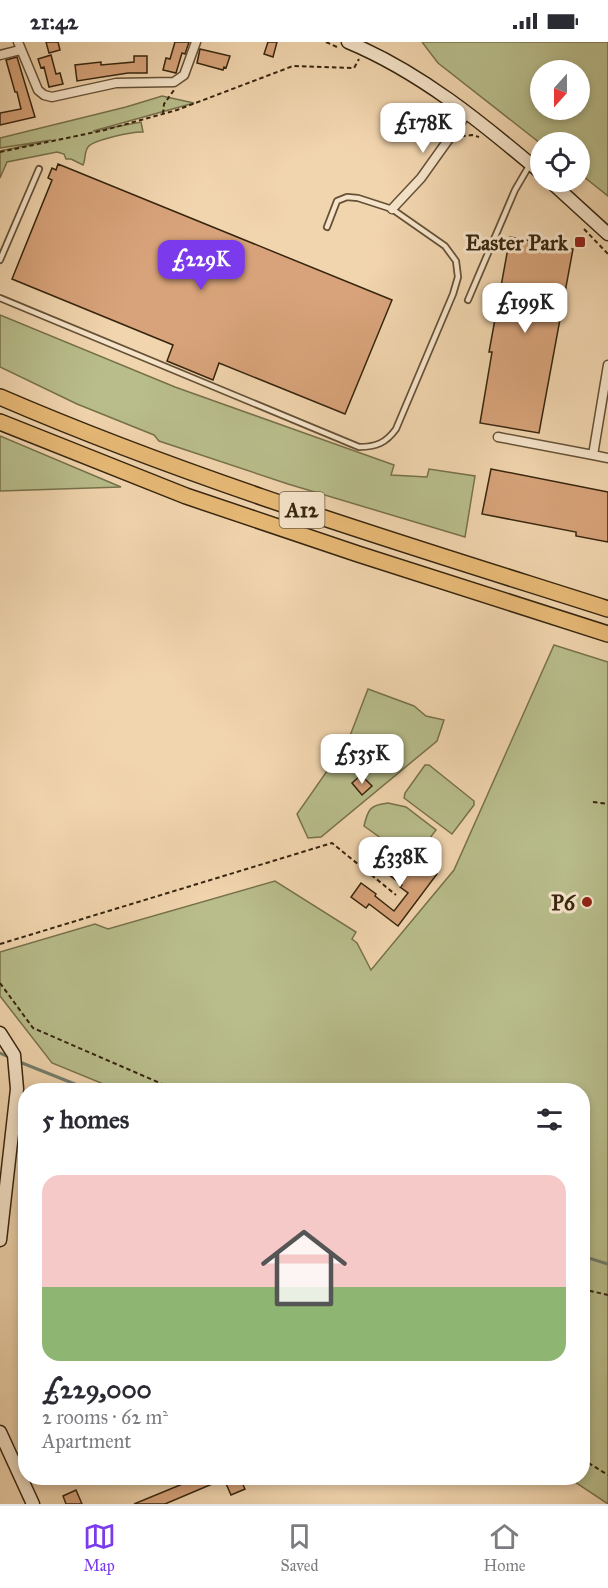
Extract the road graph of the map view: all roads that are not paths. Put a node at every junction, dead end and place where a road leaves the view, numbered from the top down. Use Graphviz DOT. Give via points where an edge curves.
graph roads {
  1 [pos="196,42"];
  2 [pos="19,46"];
  3 [pos="348,48"];
  4 [pos="0,55"];
  5 [pos="468,112"];
  6 [pos="530,163"];
  7 [pos="39,169"];
  8 [pos="530,174"];
  9 [pos="562,192"];
  10 [pos="392,209"];
  11 [pos="327,227"];
  12 [pos="608,234"];
  13 [pos="0,260"];
  14 [pos="0,298"];
  15 [pos="468,300"];
  16 [pos="608,365"];
  17 [pos="0,397"];
  18 [pos="0,422"];
  19 [pos="498,437"];
  20 [pos="593,455"];
  21 [pos="608,458"];
  22 [pos="608,609"];
  23 [pos="608,634"];
  24 [pos="0,1033"];
  25 [pos="0,1240"];
  26 [pos="0,1432"];
  27 [pos="18,1471"];
  28 [pos="24,1485"];
  29 [pos="33,1504"];
  1 -- 2 [label="street" via="184,75 174,82 116,83 52,97 38,90"];
  2 -- 4 [label="street"];
  3 -- 5 [label="street" via="363,48"];
  5 -- 6 [label="street"];
  5 -- 10 [label="street" via="440,154"];
  7 -- 13 [label="lane"];
  8 -- 15 [label="lane" via="515,190"];
  9 -- 12 [label="street"];
  10 -- 11 [label="lane" via="347,197 337,201"];
  10 -- 14 [label="lane" via="445,246 456,261 458,277 396,429 380,445 359,447"];
  16 -- 20 [label="street"];
  17 -- 22 [label="highway, A12" via="210,478"];
  18 -- 23 [label="highway, A12" via="186,496"];
  19 -- 20 [label="street"];
  20 -- 21 [label="street"];
  24 -- 25 [label="street" via="14,1055 16,1089"];
  26 -- 27 [label="street"];
  28 -- 29 [label="street"];
}
